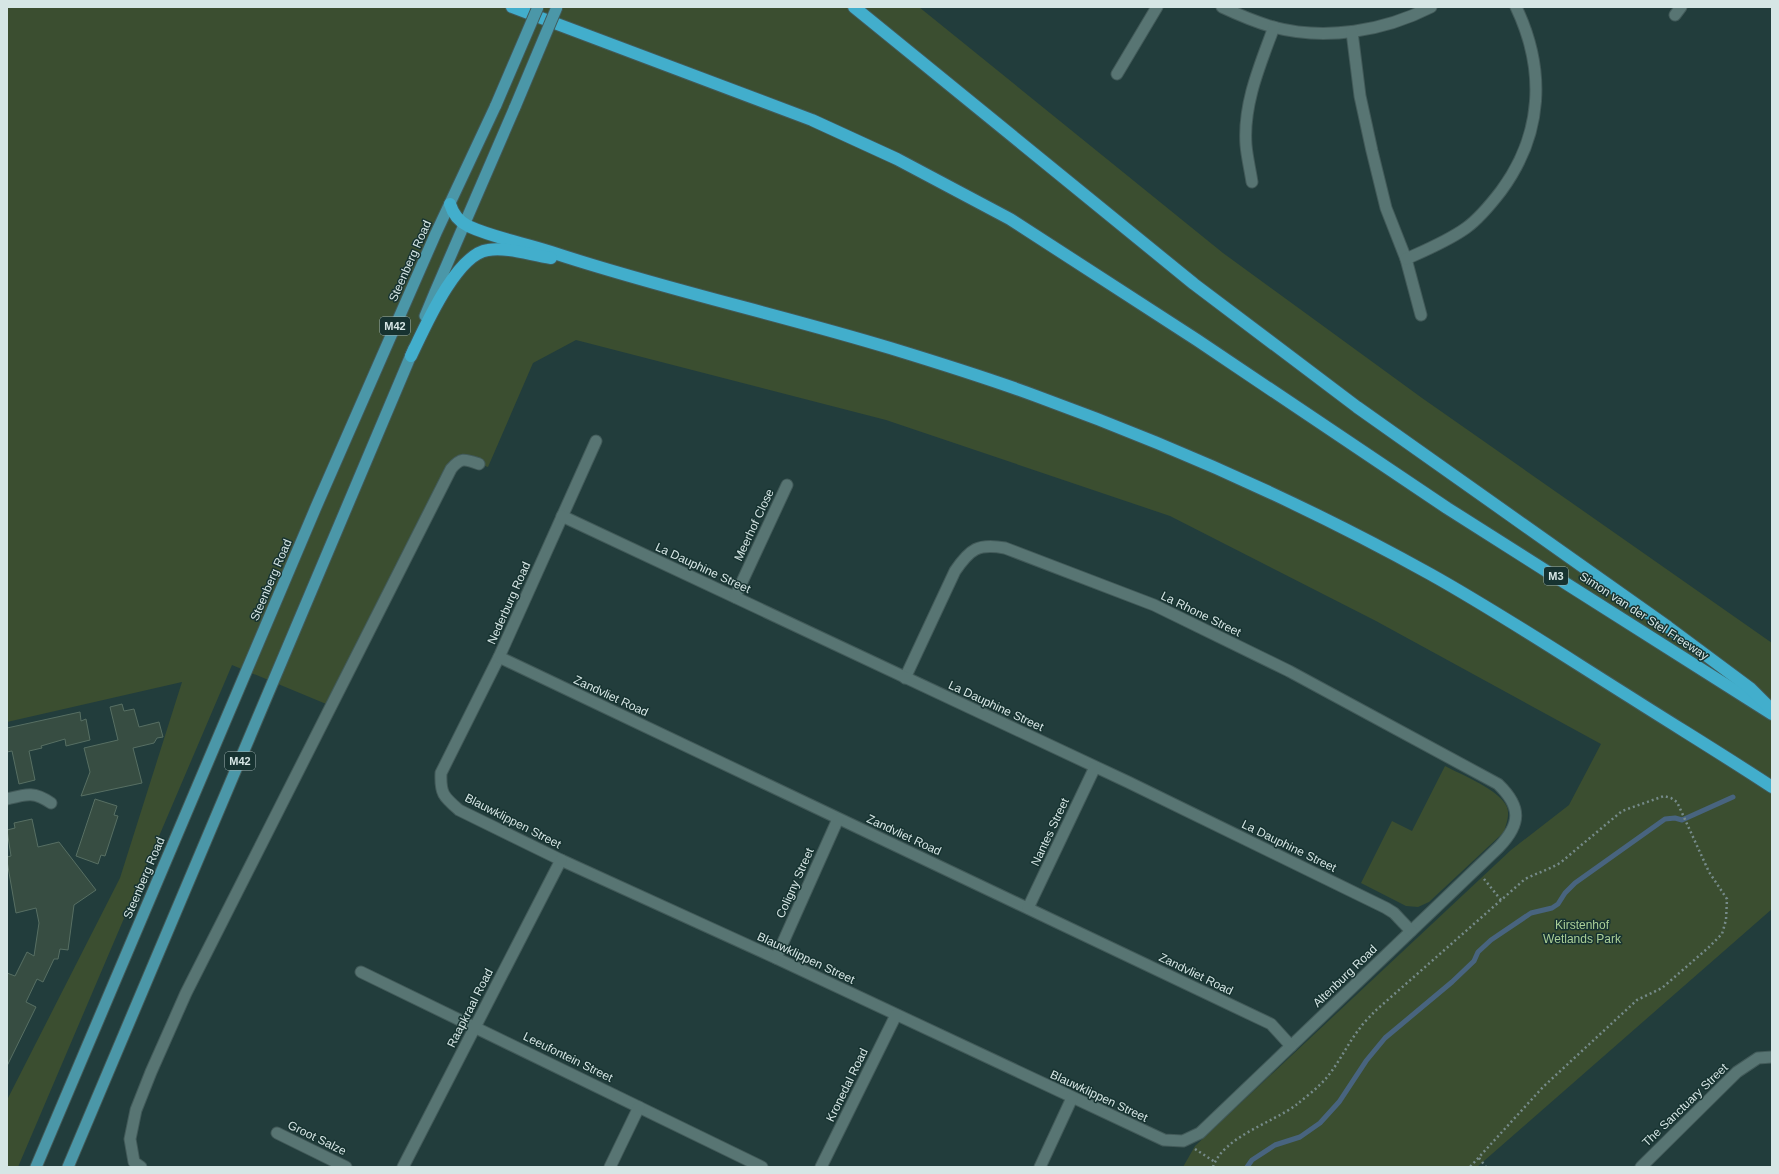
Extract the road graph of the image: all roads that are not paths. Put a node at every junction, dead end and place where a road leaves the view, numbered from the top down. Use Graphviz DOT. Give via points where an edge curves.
graph roads {
  1 [pos="512,7"];
  2 [pos="538,7"];
  3 [pos="558,7"];
  4 [pos="854,7"];
  5 [pos="1158,7"];
  6 [pos="1222,7"];
  7 [pos="1431,7"];
  8 [pos="1516,7"];
  9 [pos="1274,28"];
  10 [pos="1352,32"];
  11 [pos="1117,74"];
  12 [pos="1252,182"];
  13 [pos="450,204"];
  14 [pos="464,224"];
  15 [pos="1406,259"];
  16 [pos="582,262"];
  17 [pos="1422,315"];
  18 [pos="411,356"];
  19 [pos="596,441"];
  20 [pos="479,464"];
  21 [pos="787,485"];
  22 [pos="562,516"];
  23 [pos="735,597"];
  24 [pos="498,657"];
  25 [pos="905,678"];
  26 [pos="1772,711"];
  27 [pos="1772,714"];
  28 [pos="1095,767"];
  29 [pos="441,773"];
  30 [pos="1772,787"];
  31 [pos="7,799"];
  32 [pos="51,803"];
  33 [pos="838,819"];
  34 [pos="1516,822"];
  35 [pos="561,860"];
  36 [pos="1028,908"];
  37 [pos="1411,931"];
  38 [pos="776,958"];
  39 [pos="361,972"];
  40 [pos="896,1015"];
  41 [pos="475,1026"];
  42 [pos="1291,1046"];
  43 [pos="1772,1057"];
  44 [pos="1072,1098"];
  45 [pos="639,1107"];
  46 [pos="277,1133"];
  47 [pos="1183,1141"];
  48 [pos="36,1167"];
  49 [pos="68,1167"];
  50 [pos="141,1167"];
  51 [pos="346,1167"];
  52 [pos="403,1167"];
  53 [pos="610,1167"];
  54 [pos="762,1167"];
  55 [pos="821,1167"];
  56 [pos="1040,1167"];
  57 [pos="1641,1167"];
  1 -- 27 [label="highway, Simon van der Stel Freeway / M3" via="812,120 897,159 1010,219 1190,335 1447,508"];
  2 -- 13 [label="main road, Steenberg Road / M42, bridge" via="496,106"];
  3 -- 14 [label="main road, M42, bridge"];
  4 -- 26 [label="highway" via="1194,284 1357,408 1668,627 1750,688"];
  5 -- 11 [label="street"];
  6 -- 9 [label="street"];
  7 -- 10 [label="street" via="1410,18"];
  8 -- 15 [label="street" via="1531,43 1536,97 1533,126 1526,147 1511,177 1491,205 1466,228"];
  9 -- 10 [label="street" via="1311,33"];
  9 -- 12 [label="street" via="1251,93 1247,115 1246,144"];
  10 -- 15 [label="street" via="1360,96 1372,151 1386,208"];
  13 -- 14 [label="highway" via="453,214"];
  13 -- 48 [label="main road, Steenberg Road / M42" via="316,507"];
  14 -- 16 [label="highway"];
  14 -- 18 [label="main road, M42"];
  15 -- 17 [label="street"];
  16 -- 18 [label="highway" via="504,249 486,250 476,254 447,286"];
  16 -- 30 [label="highway" via="825,328 947,366 1036,395 1170,448 1289,502 1427,572 1496,612"];
  18 -- 49 [label="main road, M42"];
  19 -- 22 [label="street, Nederburg Road"];
  20 -- 50 [label="street" via="466,460 457,462 448,476 186,993 136,1110 130,1139 134,1162"];
  21 -- 23 [label="street, Meerhof Close"];
  22 -- 23 [label="street, La Dauphine Street"];
  22 -- 24 [label="street, Nederburg Road"];
  23 -- 25 [label="street, La Dauphine Street"];
  24 -- 29 [label="street, Nederburg Road"];
  24 -- 33 [label="street, Zandvliet Road"];
  25 -- 28 [label="street, La Dauphine Street"];
  25 -- 34 [label="street, La Rhone Street" via="954,571 965,556 976,548 1005,548 1154,605 1289,671 1498,784 1509,795 1516,808"];
  28 -- 36 [label="street, Nantes Street"];
  28 -- 37 [label="street, La Dauphine Street" via="1386,908"];
  29 -- 35 [label="street, Blauwklippen Street" via="440,789 448,801 459,810"];
  31 -- 32 [label="street" via="28,794 37,795"];
  33 -- 36 [label="street, Zandvliet Road"];
  33 -- 38 [label="street, Coligny Street"];
  34 -- 37 [label="street, Altenburg Road" via="1509,836"];
  35 -- 38 [label="street, Blauwklippen Street"];
  35 -- 41 [label="street, Raapkraal Road"];
  36 -- 42 [label="street, Zandvliet Road" via="1271,1024"];
  37 -- 42 [label="street, Altenburg Road"];
  38 -- 40 [label="street, Blauwklippen Street"];
  39 -- 41 [label="street, Leeufontein Street"];
  40 -- 44 [label="street, Blauwklippen Street"];
  40 -- 55 [label="street, Kronedal Road"];
  41 -- 45 [label="street, Leeufontein Street"];
  41 -- 52 [label="street, Raapkraal Road"];
  42 -- 47 [label="street, Altenburg Road" via="1200,1133"];
  43 -- 57 [label="street, The Sanctuary Street" via="1758,1058 1737,1072"];
  44 -- 47 [label="street, Blauwklippen Street" via="1164,1140"];
  44 -- 56 [label="street"];
  45 -- 53 [label="street"];
  45 -- 54 [label="street, Leeufontein Street"];
  46 -- 51 [label="street, Groot Salze"];
}
